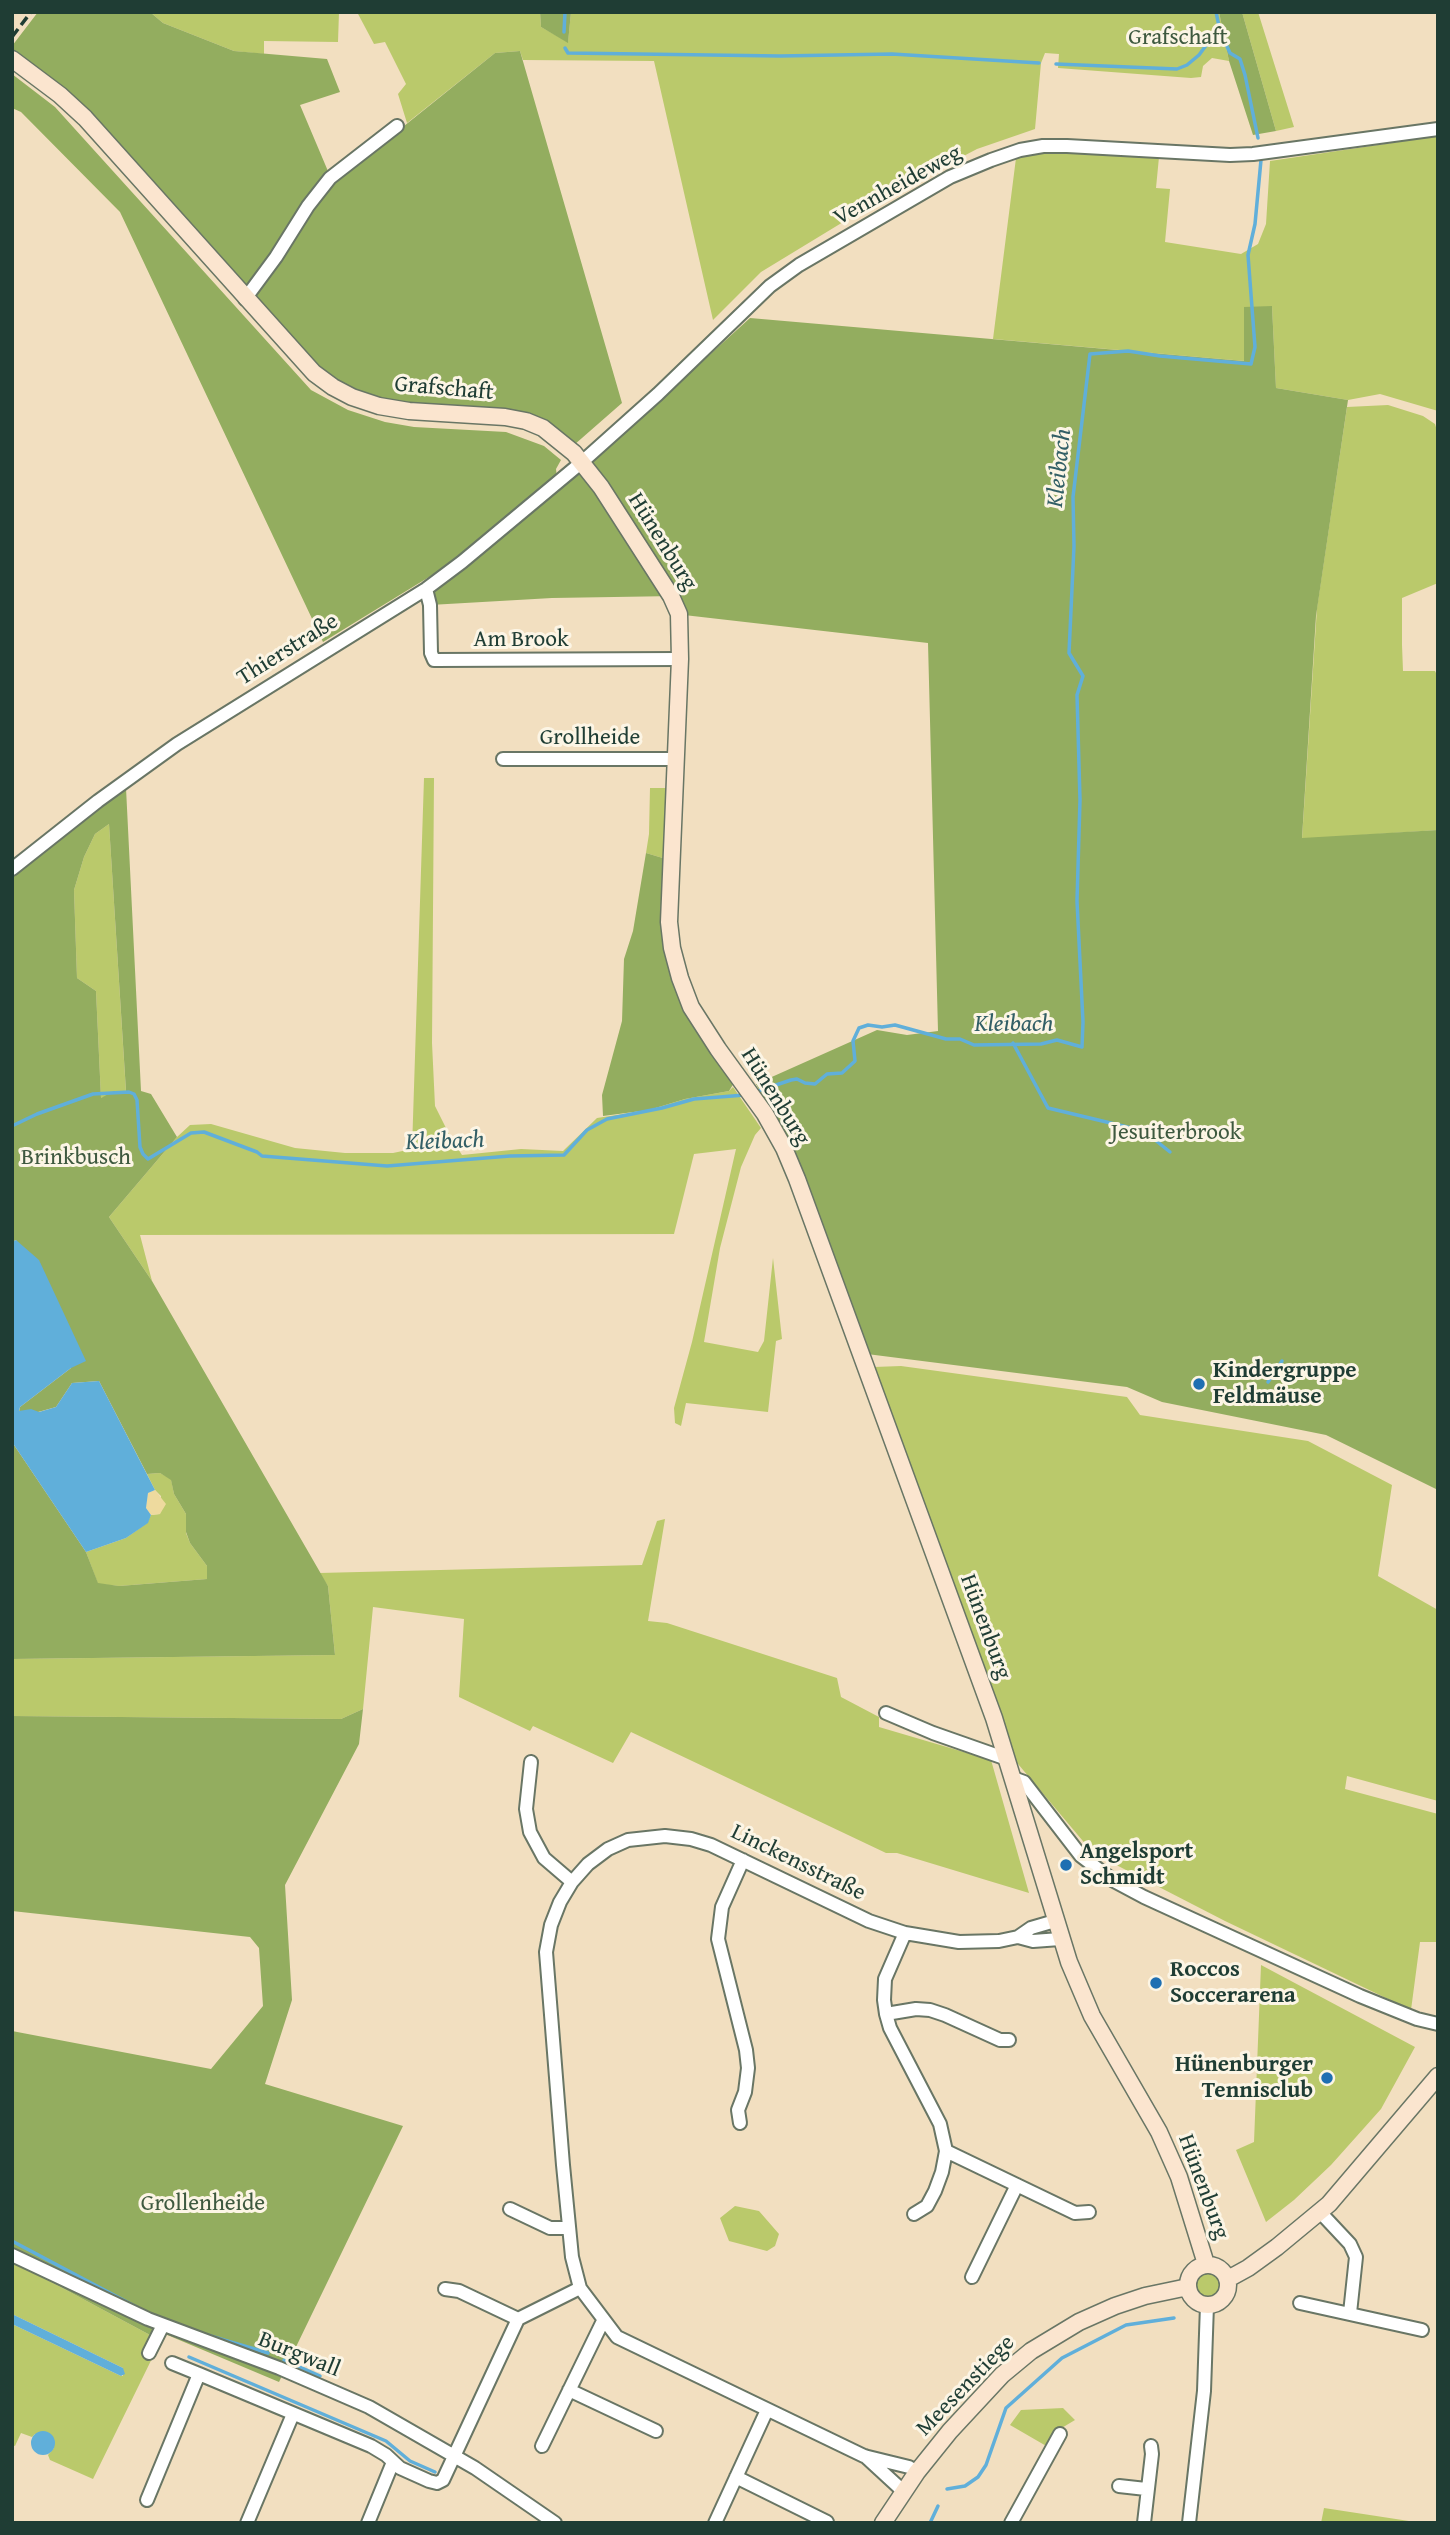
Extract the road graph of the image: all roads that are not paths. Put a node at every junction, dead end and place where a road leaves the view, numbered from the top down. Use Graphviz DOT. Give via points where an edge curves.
graph roads {
  1 [pos="16,62"];
  2 [pos="397,126"];
  3 [pos="1438,129"];
  4 [pos="245,299"];
  5 [pos="582,462"];
  6 [pos="426,589"];
  7 [pos="680,659"];
  8 [pos="503,759"];
  9 [pos="677,759"];
  10 [pos="12,869"];
  11 [pos="886,1713"];
  12 [pos="1007,1759"];
  13 [pos="531,1762"];
  14 [pos="1013,1778"];
  15 [pos="743,1860"];
  16 [pos="572,1882"];
  17 [pos="1055,1921"];
  18 [pos="905,1933"];
  19 [pos="1018,1937"];
  20 [pos="1060,1939"];
  21 [pos="886,2014"];
  22 [pos="1438,2024"];
  23 [pos="1009,2040"];
  24 [pos="1438,2076"];
  25 [pos="740,2123"];
  26 [pos="946,2151"];
  27 [pos="1017,2185"];
  28 [pos="510,2209"];
  29 [pos="1089,2212"];
  30 [pos="1320,2212"];
  31 [pos="914,2214"];
  32 [pos="568,2228"];
  33 [pos="12,2255"];
  34 [pos="1206,2264"];
  35 [pos="972,2277"];
  36 [pos="1228,2278"];
  37 [pos="1188,2287"];
  38 [pos="580,2288"];
  39 [pos="445,2289"];
  40 [pos="1300,2303"];
  41 [pos="1207,2305"];
  42 [pos="1350,2314"];
  43 [pos="518,2319"];
  44 [pos="603,2321"];
  45 [pos="163,2325"];
  46 [pos="1422,2330"];
  47 [pos="149,2353"];
  48 [pos="172,2363"];
  49 [pos="199,2374"];
  50 [pos="569,2390"];
  51 [pos="767,2410"];
  52 [pos="293,2414"];
  53 [pos="656,2431"];
  54 [pos="1059,2434"];
  55 [pos="542,2446"];
  56 [pos="1151,2446"];
  57 [pos="454,2456"];
  58 [pos="864,2456"];
  59 [pos="393,2462"];
  60 [pos="918,2472"];
  61 [pos="736,2477"];
  62 [pos="1119,2486"];
  63 [pos="1146,2489"];
  64 [pos="903,2491"];
  65 [pos="147,2500"];
  66 [pos="827,2522"];
  67 [pos="247,2523"];
  68 [pos="368,2523"];
  69 [pos="555,2523"];
  70 [pos="715,2523"];
  71 [pos="883,2523"];
  72 [pos="1012,2523"];
  73 [pos="1144,2523"];
  74 [pos="1189,2523"];
  1 -- 4 [label="street, Grafschaft" via="85,118"];
  2 -- 4 [label="street" via="330,178"];
  3 -- 5 [label="street, Vennheideweg" via="1253,154 1067,146 1020,150 991,160 950,177 770,286"];
  4 -- 5 [label="street, Grafschaft" via="314,373 352,397 409,411 526,421 557,437"];
  5 -- 6 [label="street, Thierstraße"];
  5 -- 7 [label="street, Hünenburg" via="671,596 679,614"];
  6 -- 7 [label="street, Am Brook" via="434,660"];
  6 -- 10 [label="street, Thierstraße" via="177,744"];
  7 -- 9 [label="street, Hünenburg"];
  8 -- 9 [label="street, Grollheide"];
  9 -- 12 [label="street, Hünenburg" via="669,894 672,948 680,978 691,1006 784,1148 797,1179"];
  11 -- 12 [label="street"];
  12 -- 14 [label="street, Hünenburg"];
  13 -- 16 [label="street" via="526,1810 530,1832 544,1858"];
  14 -- 17 [label="street, Hünenburg"];
  14 -- 22 [label="street" via="1024,1782 1081,1856 1114,1881 1360,1996"];
  15 -- 16 [label="street, Linckensstraße" via="691,1839 653,1836 608,1849"];
  15 -- 18 [label="street, Linckensstraße" via="869,1921"];
  15 -- 25 [label="street" via="722,1907 718,1939 746,2050"];
  16 -- 32 [label="street, Linckensstraße" via="551,1925 546,1952"];
  17 -- 19 [label="street, Linckensstraße"];
  17 -- 20 [label="street, Hünenburg"];
  18 -- 19 [label="street, Linckensstraße" via="959,1942"];
  18 -- 21 [label="street" via="885,1979"];
  19 -- 20 [label="street, Linckensstraße"];
  20 -- 34 [label="street, Hünenburg" via="1092,2016 1159,2132 1179,2177"];
  21 -- 23 [label="street" via="930,2010"];
  21 -- 26 [label="street" via="940,2124"];
  24 -- 30 [label="street"];
  26 -- 27 [label="street"];
  26 -- 31 [label="street" via="935,2191 927,2206"];
  27 -- 29 [label="street" via="1075,2213"];
  27 -- 35 [label="street"];
  28 -- 32 [label="street" via="551,2228"];
  30 -- 36 [label="street" via="1258,2261"];
  30 -- 42 [label="street" via="1356,2257"];
  32 -- 38 [label="street, Linckensstraße"];
  33 -- 45 [label="street, Burgwall"];
  34 -- 36 [label="street" via="1217,2266"];
  34 -- 37 [label="street" via="1191,2274"];
  36 -- 41 [label="street" via="1225,2297"];
  37 -- 41 [label="street" via="1194,2300"];
  37 -- 60 [label="street, Meesenstiege" via="1115,2306 1048,2339 1002,2375"];
  38 -- 43 [label="street"];
  38 -- 44 [label="street, Linckensstraße"];
  39 -- 43 [label="street"];
  40 -- 42 [label="street"];
  41 -- 74 [label="street" via="1204,2391"];
  42 -- 46 [label="street"];
  43 -- 57 [label="street"];
  44 -- 50 [label="street"];
  44 -- 51 [label="street, Linckensstraße" via="617,2337"];
  45 -- 47 [label="street"];
  45 -- 57 [label="street, Burgwall" via="369,2407"];
  48 -- 49 [label="street"];
  49 -- 52 [label="street"];
  49 -- 65 [label="street"];
  50 -- 53 [label="street"];
  50 -- 55 [label="street"];
  51 -- 58 [label="street, Linckensstraße"];
  51 -- 61 [label="street"];
  52 -- 59 [label="street" via="379,2450"];
  52 -- 67 [label="street"];
  54 -- 72 [label="street"];
  56 -- 63 [label="street"];
  57 -- 59 [label="street" via="437,2483"];
  57 -- 69 [label="street, Burgwall"];
  58 -- 60 [label="street, Linckensstraße"];
  58 -- 64 [label="street, Linckensstraße"];
  59 -- 68 [label="street"];
  60 -- 64 [label="street, Meesenstiege"];
  61 -- 66 [label="street"];
  61 -- 70 [label="street"];
  62 -- 63 [label="street"];
  63 -- 73 [label="street"];
  64 -- 71 [label="street, Meesenstiege"];
}
